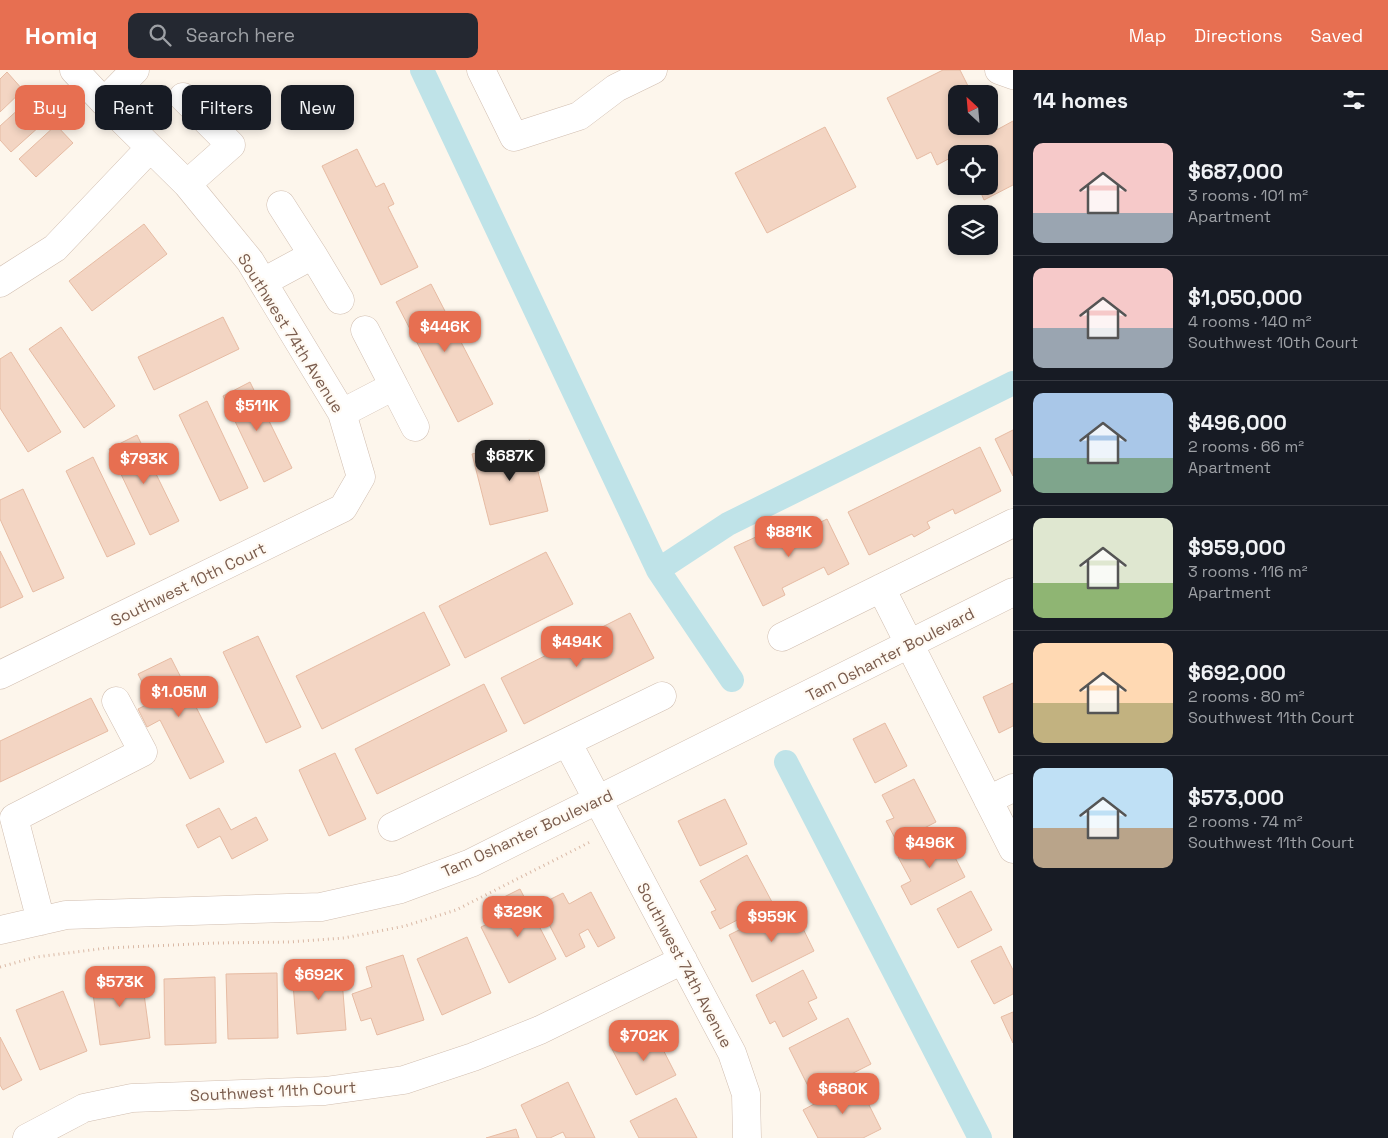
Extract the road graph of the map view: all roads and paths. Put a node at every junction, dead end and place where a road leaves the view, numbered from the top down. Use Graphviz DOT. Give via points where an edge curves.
graph roads {
  1 [pos="74,70"];
  2 [pos="135,70"];
  3 [pos="481,70"];
  4 [pos="653,70"];
  5 [pos="999,70"];
  6 [pos="1013,75"];
  7 [pos="120,85"];
  8 [pos="95,92"];
  9 [pos="132,130"];
  10 [pos="216,130"];
  11 [pos="150,148"];
  12 [pos="187,184"];
  13 [pos="281,205"];
  14 [pos="313,255"];
  15 [pos="263,282"];
  16 [pos="0,283"];
  17 [pos="340,300"];
  18 [pos="365,330"];
  19 [pos="394,386"];
  20 [pos="342,413"];
  21 [pos="415,426"];
  22 [pos="361,477"];
  23 [pos="1013,524"];
  24 [pos="881,588"];
  25 [pos="1013,592"];
  26 [pos="782,637"];
  27 [pos="909,644"];
  28 [pos="0,675"];
  29 [pos="662,696"];
  30 [pos="116,701"];
  31 [pos="567,742"];
  32 [pos="1013,788"];
  33 [pos="598,800"];
  34 [pos="988,800"];
  35 [pos="392,827"];
  36 [pos="1013,849"];
  37 [pos="41,921"];
  38 [pos="0,930"];
  39 [pos="683,960"];
  40 [pos="27,1138"];
  41 [pos="747,1138"];
  1 -- 8 [label="street, Southwest 74th Avenue"];
  2 -- 7 [label="street"];
  3 -- 4 [label="street" via="514,136 579,116 616,88"];
  5 -- 6 [label="street"];
  9 -- 11 [label="street, Southwest 74th Avenue"];
  10 -- 12 [label="street" via="231,145"];
  11 -- 12 [label="street, Southwest 74th Avenue"];
  11 -- 16 [label="street" via="55,248"];
  12 -- 15 [label="street, Southwest 74th Avenue" via="250,261"];
  13 -- 14 [label="street"];
  14 -- 15 [label="street"];
  14 -- 17 [label="street"];
  15 -- 20 [label="street, Southwest 74th Avenue"];
  18 -- 19 [label="street"];
  19 -- 20 [label="street"];
  19 -- 21 [label="street"];
  20 -- 22 [label="street, Southwest 74th Avenue"];
  22 -- 28 [label="street, Southwest 10th Court" via="343,508"];
  23 -- 24 [label="street"];
  24 -- 26 [label="street"];
  24 -- 27 [label="street"];
  25 -- 27 [label="street, Tam Oshanter Boulevard"];
  27 -- 33 [label="street, Tam Oshanter Boulevard"];
  27 -- 34 [label="street"];
  29 -- 31 [label="street"];
  30 -- 37 [label="street" via="143,752 14,818"];
  31 -- 33 [label="street, Southwest 74th Avenue"];
  31 -- 35 [label="street"];
  32 -- 34 [label="street"];
  33 -- 37 [label="street, Tam Oshanter Boulevard" via="471,863 401,889 321,907 66,916"];
  33 -- 39 [label="street, Southwest 74th Avenue"];
  34 -- 36 [label="street"];
  37 -- 38 [label="street, Tam Oshanter Boulevard"];
  39 -- 40 [label="street, Southwest 11th Court" via="540,1030 404,1080 324,1091 132,1098 84,1108"];
  39 -- 41 [label="street, Southwest 74th Avenue" via="732,1053 746,1094"];
}
